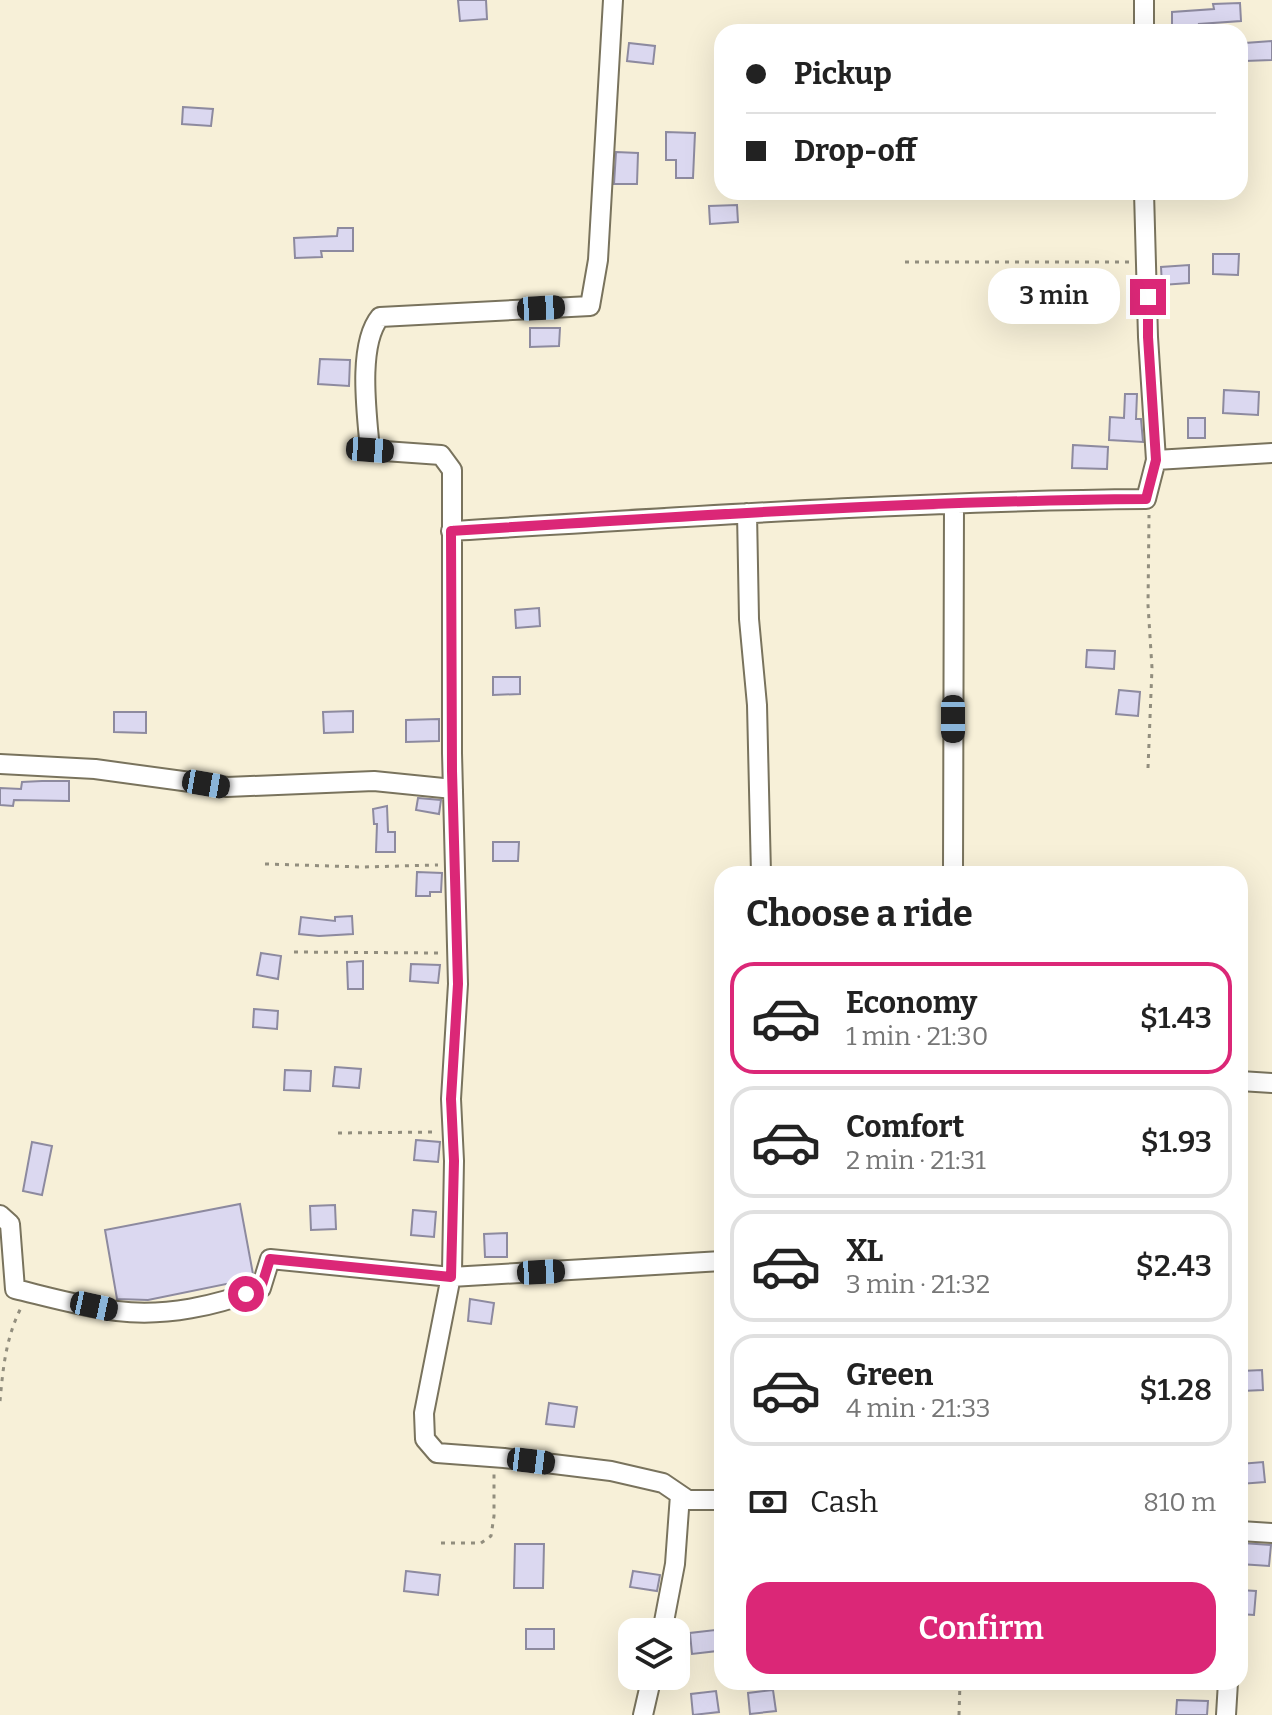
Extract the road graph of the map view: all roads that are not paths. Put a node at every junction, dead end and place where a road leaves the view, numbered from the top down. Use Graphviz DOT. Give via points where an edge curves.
graph roads {
  1 [pos="613,0"];
  2 [pos="1144,0"];
  3 [pos="1144,24"];
  4 [pos="1144,200"];
  5 [pos="1272,453"];
  6 [pos="1156,460"];
  7 [pos="954,504"];
  8 [pos="747,513"];
  9 [pos="451,531"];
  10 [pos="0,764"];
  11 [pos="453,789"];
  12 [pos="761,866"];
  13 [pos="953,866"];
  14 [pos="1248,1082"];
  15 [pos="1272,1083"];
  16 [pos="0,1215"];
  17 [pos="714,1261"];
  18 [pos="451,1277"];
  19 [pos="680,1495"];
  20 [pos="714,1500"];
  21 [pos="1248,1532"];
  22 [pos="1272,1533"];
  23 [pos="665,1618"];
  24 [pos="649,1690"];
  25 [pos="1228,1690"];
  26 [pos="643,1715"];
  27 [pos="1226,1715"];
  1 -- 9 [label="street" via="598,260 590,306 380,317 372,327 366,401 370,450 441,455 452,470"];
  2 -- 3 [label="street"];
  4 -- 6 [label="street"];
  5 -- 6 [label="street"];
  6 -- 7 [label="street" via="1146,499"];
  7 -- 8 [label="street"];
  7 -- 13 [label="street"];
  8 -- 9 [label="street"];
  8 -- 12 [label="street"];
  9 -- 11 [label="street"];
  10 -- 11 [label="street" via="95,769 227,787 374,781"];
  11 -- 18 [label="street" via="458,984 451,1099"];
  14 -- 15 [label="street"];
  16 -- 18 [label="street" via="10,1224 15,1289 118,1311 167,1311 230,1301 261,1288 270,1259"];
  17 -- 18 [label="street"];
  18 -- 19 [label="street" via="424,1413 425,1439 437,1453 611,1471 663,1483"];
  19 -- 20 [label="street"];
  19 -- 23 [label="street"];
  21 -- 22 [label="street"];
  24 -- 26 [label="street"];
  25 -- 27 [label="street"];
}
